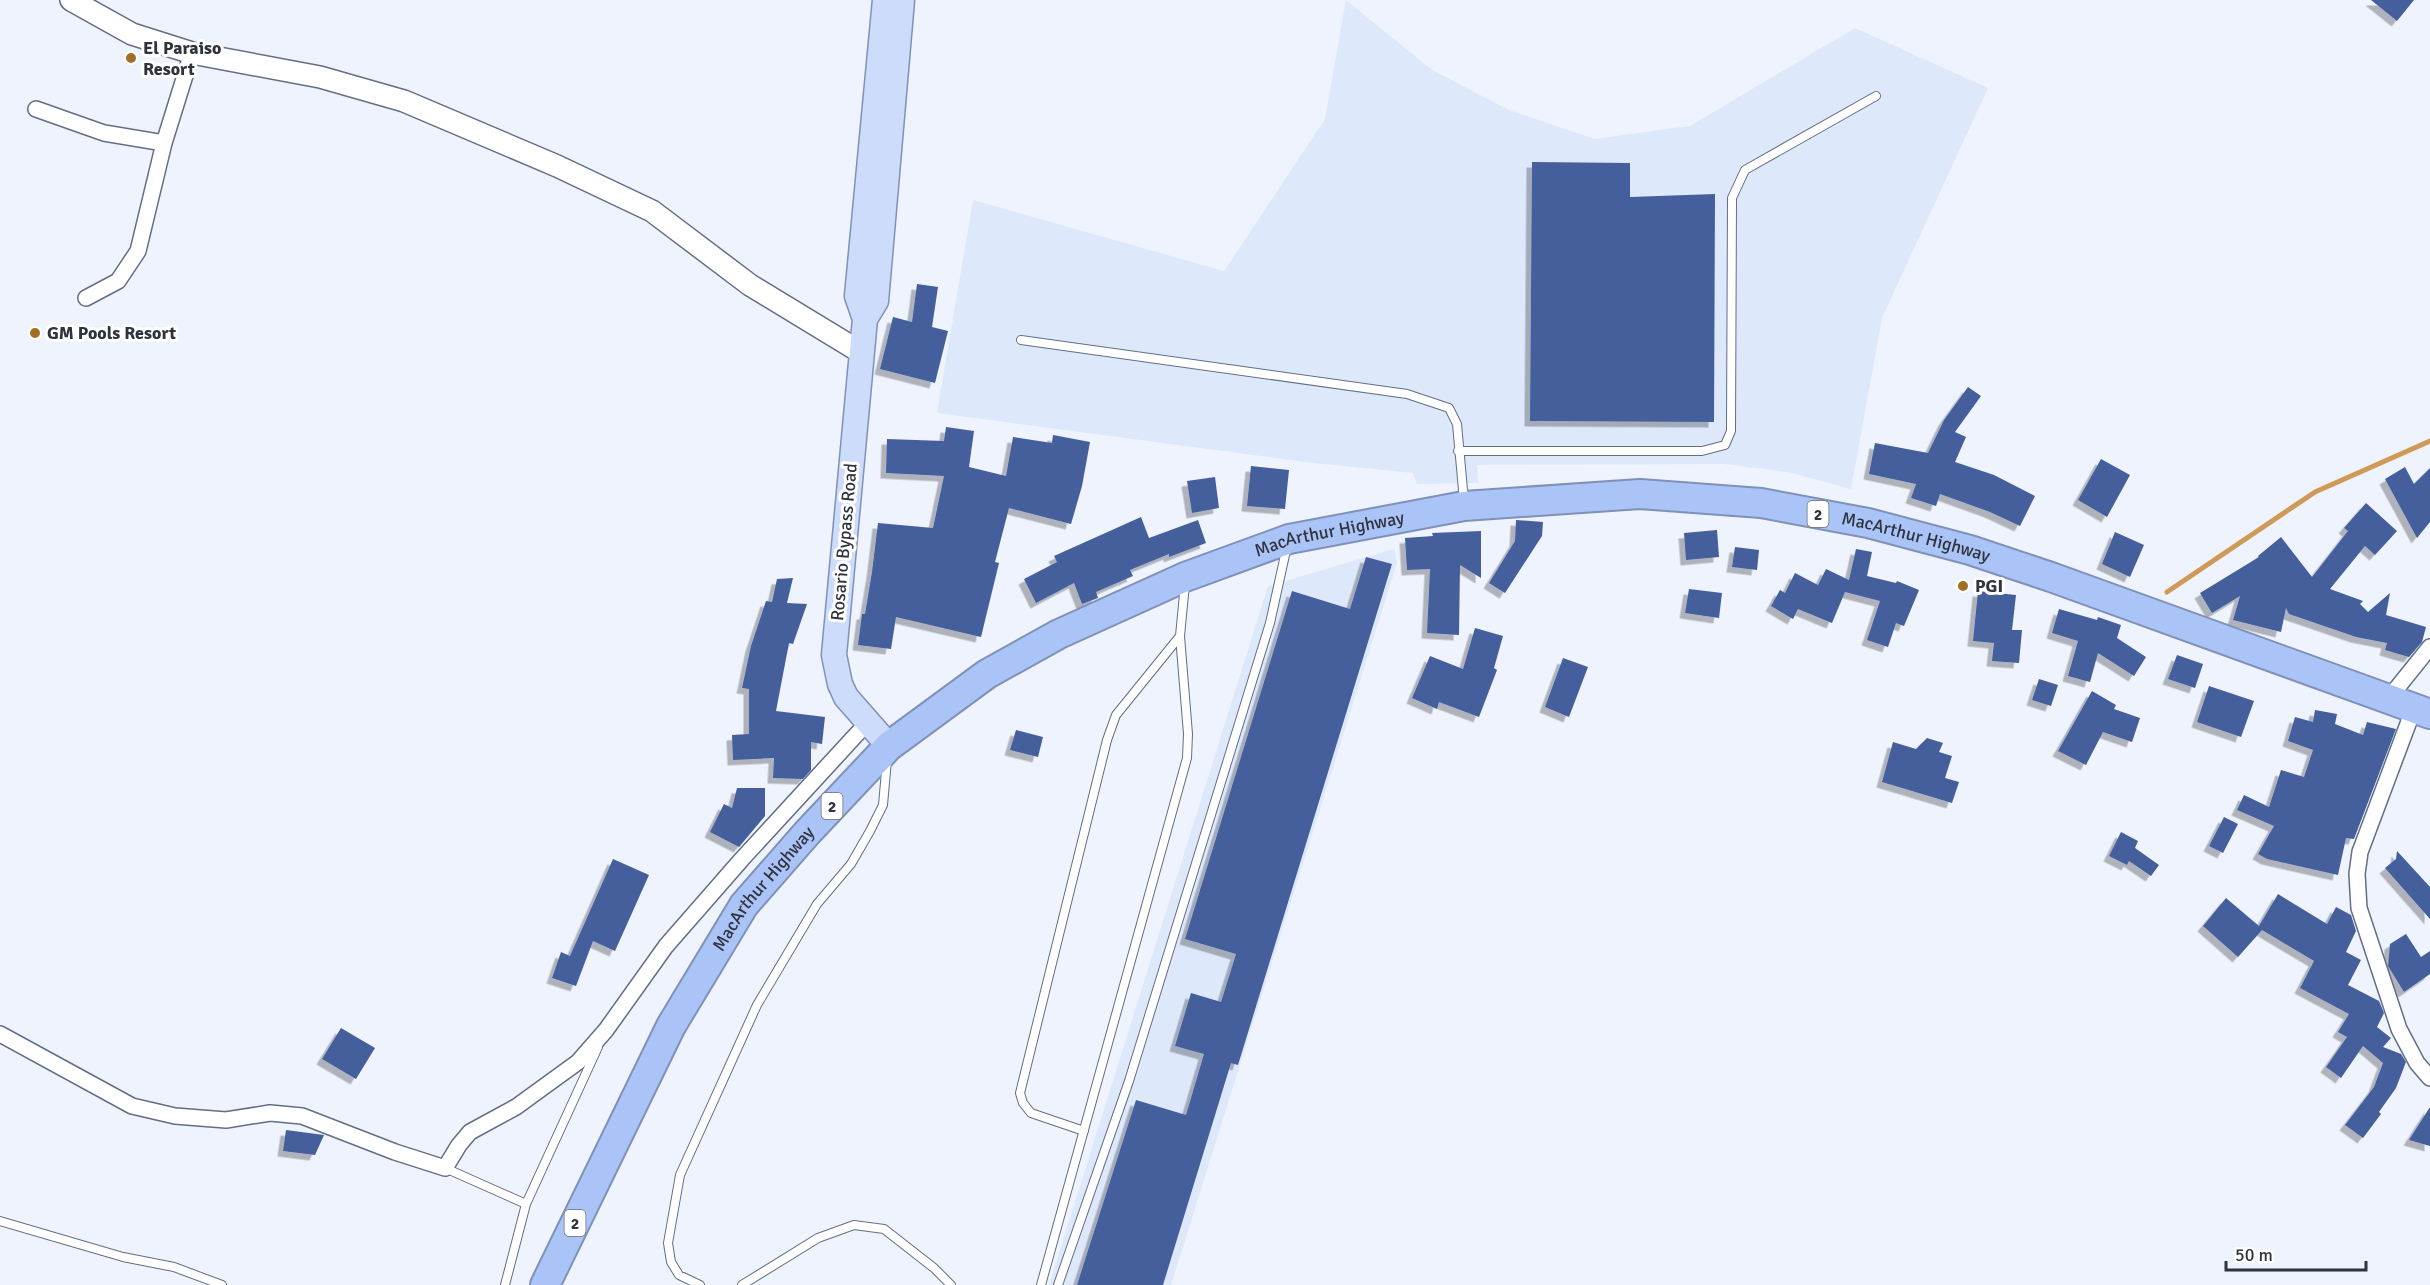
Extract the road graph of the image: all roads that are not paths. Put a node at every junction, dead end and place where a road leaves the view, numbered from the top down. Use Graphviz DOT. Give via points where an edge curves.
graph roads {
  1 [pos="71,0"];
  2 [pos="885,0"];
  3 [pos="902,0"];
  4 [pos="192,53"];
  5 [pos="1876,96"];
  6 [pos="36,109"];
  7 [pos="164,143"];
  8 [pos="86,298"];
  9 [pos="865,319"];
  10 [pos="1021,340"];
  11 [pos="862,353"];
  12 [pos="1458,451"];
  13 [pos="1464,506"];
  14 [pos="1289,539"];
  15 [pos="1185,577"];
  16 [pos="1180,636"];
  17 [pos="2430,647"];
  18 [pos="2411,707"];
  19 [pos="867,723"];
  20 [pos="889,746"];
  21 [pos="606,1030"];
  22 [pos="0,1034"];
  23 [pos="2430,1078"];
  24 [pos="1084,1131"];
  25 [pos="446,1168"];
  26 [pos="526,1204"];
  27 [pos="0,1221"];
  28 [pos="222,1285"];
  29 [pos="505,1285"];
  30 [pos="545,1285"];
  31 [pos="700,1285"];
  32 [pos="742,1285"];
  33 [pos="951,1285"];
  34 [pos="1041,1285"];
  35 [pos="1058,1285"];
  1 -- 4 [label="street" via="132,34"];
  2 -- 9 [label="main road, Rosario Bypass Road" via="857,296"];
  3 -- 9 [label="main road, Rosario Bypass Road" via="876,301"];
  4 -- 7 [label="street"];
  4 -- 11 [label="street" via="320,77 404,101 557,166 652,211 750,285"];
  5 -- 12 [label="lane" via="1745,170 1732,198 1731,431 1725,446 1702,451"];
  6 -- 7 [label="street" via="104,133"];
  7 -- 8 [label="street" via="138,251 118,281"];
  9 -- 11 [label="main road, Rosario Bypass Road"];
  10 -- 12 [label="lane" via="1407,394 1449,408 1457,424"];
  11 -- 19 [label="main road, Rosario Bypass Road" via="834,655 846,697"];
  12 -- 13 [label="lane"];
  13 -- 14 [label="highway, MacArthur Highway / 2"];
  13 -- 18 [label="highway, MacArthur Highway / 2" via="1640,494 1761,503 1868,523 2051,577"];
  14 -- 15 [label="highway, MacArthur Highway / 2"];
  14 -- 35 [label="lane" via="1270,623 1136,1059"];
  15 -- 16 [label="lane"];
  15 -- 20 [label="highway, MacArthur Highway / 2" via="1059,634 987,674"];
  16 -- 24 [label="lane" via="1187,758"];
  16 -- 24 [label="lane" via="1116,715 1107,740 1020,1093 1031,1113"];
  17 -- 18 [label="street"];
  18 -- 23 [label="street" via="2360,852 2357,874 2359,908 2399,1029"];
  19 -- 20 [label="main road, Rosario Bypass Road"];
  19 -- 21 [label="street" via="666,946"];
  20 -- 30 [label="highway, MacArthur Highway / 2" via="744,905 671,1026"];
  20 -- 31 [label="lane" via="883,805 850,864 817,904 757,1005 680,1175 668,1243 671,1262 679,1275"];
  21 -- 25 [label="street" via="578,1062 516,1107 470,1132"];
  21 -- 26 [label="lane"];
  22 -- 25 [label="street" via="132,1106 176,1116 226,1120 270,1113 302,1116"];
  24 -- 34 [label="lane"];
  25 -- 26 [label="lane"];
  26 -- 29 [label="lane"];
  27 -- 28 [label="lane" via="123,1257 174,1267"];
  32 -- 33 [label="lane" via="818,1238 854,1225 884,1229"];
}
